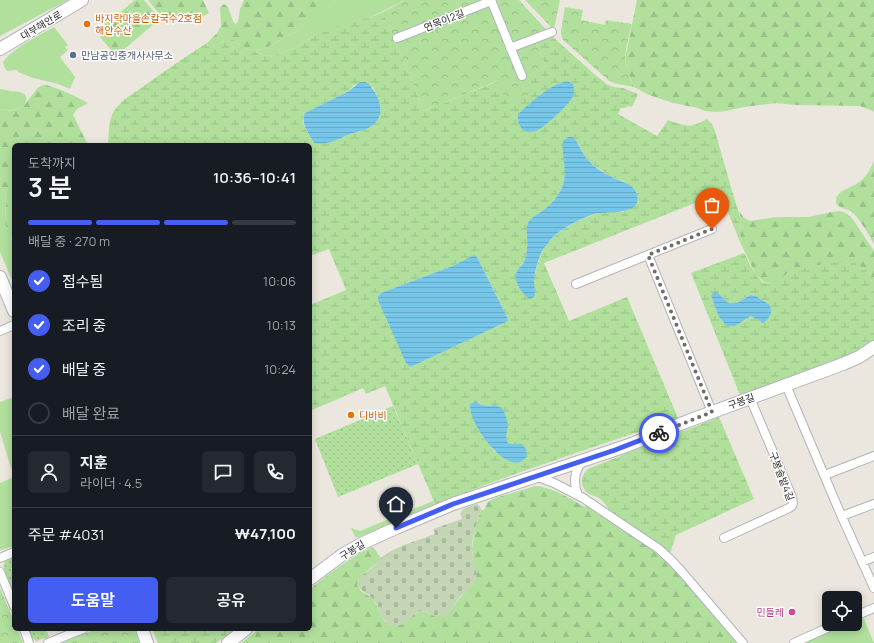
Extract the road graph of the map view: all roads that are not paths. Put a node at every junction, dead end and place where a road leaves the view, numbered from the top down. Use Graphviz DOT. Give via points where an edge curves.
graph roads {
  1 [pos="82,0"];
  2 [pos="491,0"];
  3 [pos="552,32"];
  4 [pos="396,38"];
  5 [pos="510,48"];
  6 [pos="0,49"];
  7 [pos="522,76"];
  8 [pos="712,229"];
  9 [pos="648,255"];
  10 [pos="0,277"];
  11 [pos="576,284"];
  12 [pos="12,307"];
  13 [pos="12,326"];
  14 [pos="0,331"];
  15 [pos="874,347"];
  16 [pos="786,385"];
  17 [pos="750,398"];
  18 [pos="712,412"];
  19 [pos="874,456"];
  20 [pos="584,461"];
  21 [pos="825,475"];
  22 [pos="533,477"];
  23 [pos="578,495"];
  24 [pos="874,504"];
  25 [pos="842,516"];
  26 [pos="724,538"];
  27 [pos="12,553"];
  28 [pos="874,557"];
  29 [pos="0,558"];
  30 [pos="862,562"];
  31 [pos="0,572"];
  32 [pos="312,578"];
  33 [pos="874,588"];
  34 [pos="12,601"];
  35 [pos="874,608"];
  36 [pos="862,613"];
  37 [pos="822,630"];
  38 [pos="25,631"];
  39 [pos="78,631"];
  40 [pos="143,631"];
  41 [pos="243,631"];
  42 [pos="30,643"];
  43 [pos="48,643"];
  44 [pos="147,643"];
  45 [pos="228,643"];
  46 [pos="743,643"];
  47 [pos="794,643"];
  1 -- 6 [label="street, 대부해안로"];
  2 -- 4 [label="street, 연목이2길"];
  2 -- 5 [label="street"];
  3 -- 5 [label="street"];
  5 -- 7 [label="street"];
  8 -- 9 [label="street"];
  9 -- 11 [label="street"];
  9 -- 18 [label="street"];
  10 -- 12 [label="street"];
  13 -- 14 [label="street"];
  15 -- 16 [label="street, 구봉길" via="843,364"];
  16 -- 17 [label="street, 구봉길"];
  16 -- 21 [label="street"];
  17 -- 18 [label="street, 구봉길"];
  17 -- 26 [label="street, 구봉솔밭4길" via="793,503 789,508"];
  18 -- 20 [label="street, 구봉길"];
  19 -- 21 [label="street"];
  20 -- 22 [label="street, 구봉길"];
  20 -- 23 [label="street" via="576,476 575,486"];
  21 -- 25 [label="street"];
  22 -- 23 [label="street" via="549,480"];
  22 -- 32 [label="street, 구봉길" via="453,504 376,536 342,555"];
  23 -- 46 [label="street" via="666,555"];
  24 -- 25 [label="street"];
  25 -- 30 [label="street"];
  27 -- 29 [label="street"];
  28 -- 30 [label="street"];
  30 -- 33 [label="street"];
  31 -- 34 [label="street"];
  35 -- 36 [label="street"];
  37 -- 47 [label="street"];
  38 -- 42 [label="street"];
  39 -- 43 [label="street"];
  40 -- 44 [label="street"];
  41 -- 45 [label="street"];
}
